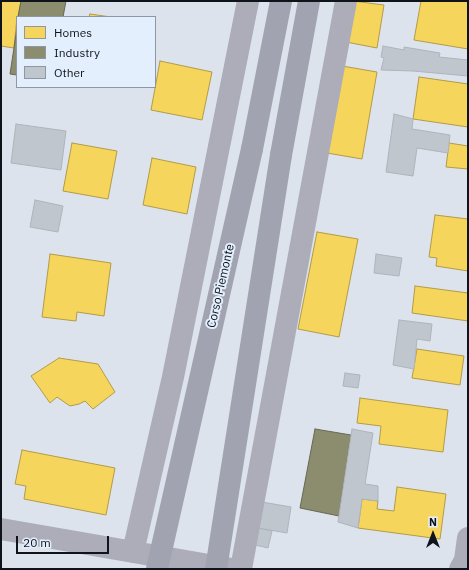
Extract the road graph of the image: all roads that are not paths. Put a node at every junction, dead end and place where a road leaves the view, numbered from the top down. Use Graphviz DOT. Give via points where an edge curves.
graph roads {
  1 [pos="248,1"];
  2 [pos="281,1"];
  3 [pos="309,1"];
  4 [pos="346,1"];
  5 [pos="1,529"];
  6 [pos="468,538"];
  7 [pos="133,552"];
  8 [pos="157,569"];
  9 [pos="216,569"];
  10 [pos="232,569"];
  11 [pos="242,569"];
  12 [pos="460,569"];
  1 -- 7 [label="street" via="173,377"];
  2 -- 8 [label="main road, Corso Piemonte, bridge" via="252,149"];
  3 -- 9 [label="main road, bridge" via="281,155"];
  4 -- 11 [label="street"];
  5 -- 7 [label="street"];
  6 -- 12 [label="street" via="465,560"];
  7 -- 10 [label="street"];
}
